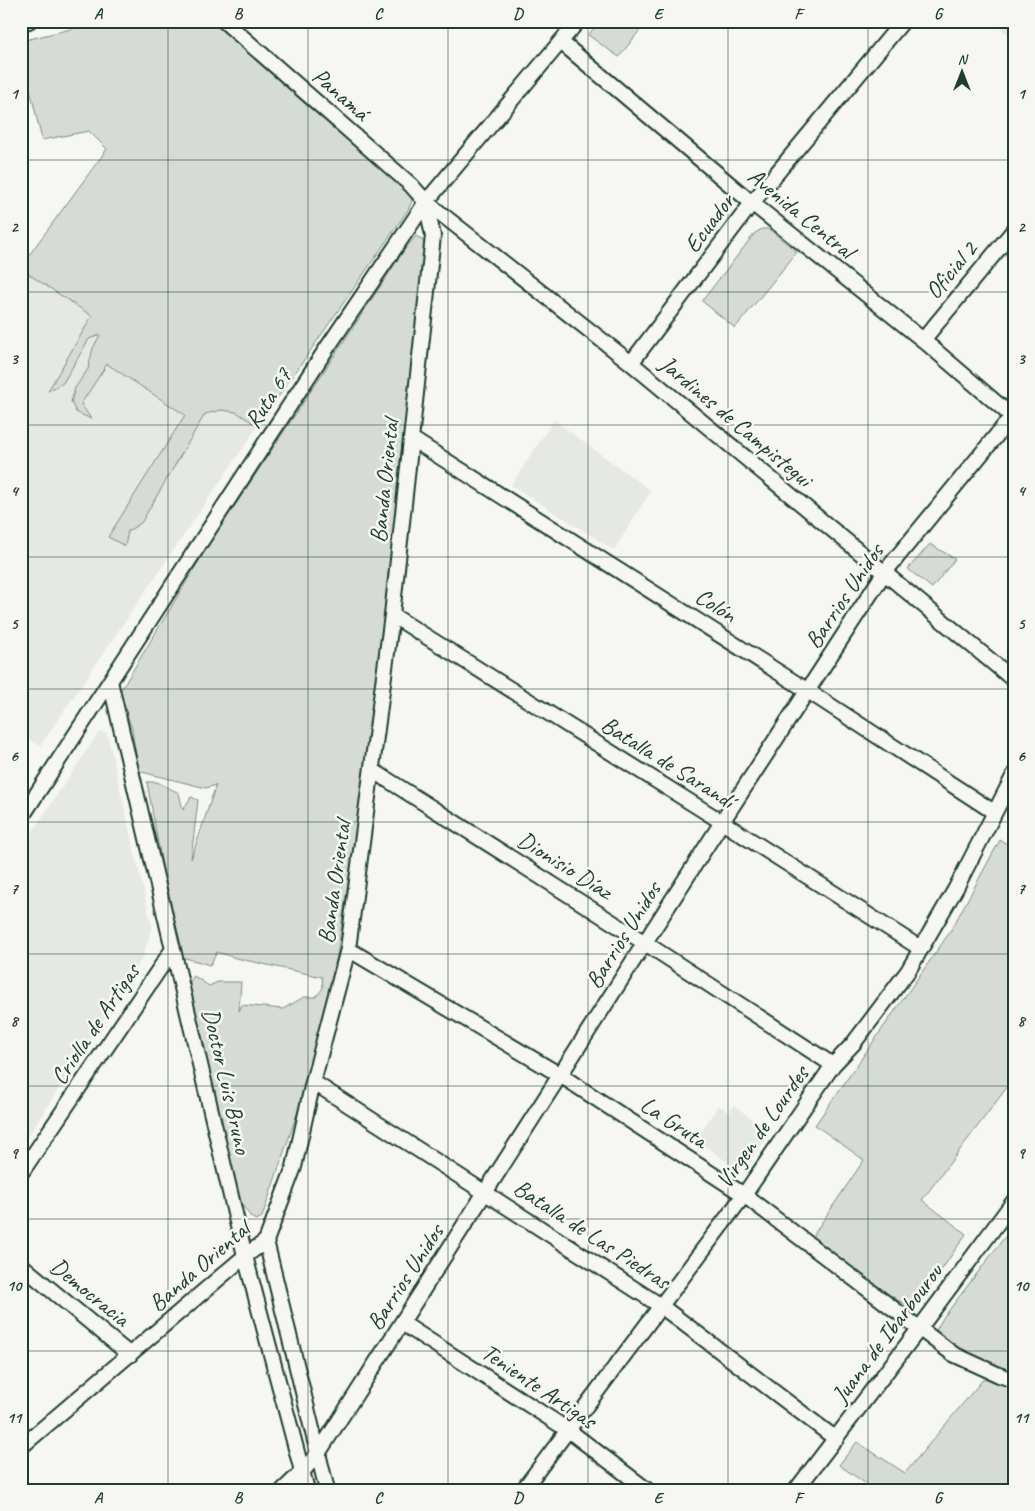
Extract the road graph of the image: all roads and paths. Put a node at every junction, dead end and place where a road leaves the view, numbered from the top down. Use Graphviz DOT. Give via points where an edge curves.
graph roads {
  1 [pos="29,21"];
  2 [pos="224,21"];
  3 [pos="578,21"];
  4 [pos="903,21"];
  5 [pos="21,23"];
  6 [pos="561,42"];
  7 [pos="426,202"];
  8 [pos="752,203"];
  9 [pos="1014,230"];
  10 [pos="923,340"];
  11 [pos="631,363"];
  12 [pos="1013,416"];
  13 [pos="412,439"];
  14 [pos="884,573"];
  15 [pos="392,615"];
  16 [pos="1014,680"];
  17 [pos="110,681"];
  18 [pos="808,691"];
  19 [pos="372,770"];
  20 [pos="1014,775"];
  21 [pos="994,812"];
  22 [pos="21,818"];
  23 [pos="722,822"];
  24 [pos="645,943"];
  25 [pos="920,948"];
  26 [pos="173,949"];
  27 [pos="348,949"];
  28 [pos="833,1065"];
  29 [pos="560,1076"];
  30 [pos="313,1082"];
  31 [pos="21,1173"];
  32 [pos="486,1192"];
  33 [pos="744,1194"];
  34 [pos="1014,1201"];
  35 [pos="266,1241"];
  36 [pos="244,1256"];
  37 [pos="21,1265"];
  38 [pos="661,1306"];
  39 [pos="402,1323"];
  40 [pos="919,1329"];
  41 [pos="130,1354"];
  42 [pos="1014,1380"];
  43 [pos="568,1430"];
  44 [pos="836,1438"];
  45 [pos="21,1447"];
  46 [pos="318,1452"];
  47 [pos="303,1471"];
  48 [pos="283,1490"];
  49 [pos="307,1490"];
  50 [pos="327,1490"];
  51 [pos="523,1490"];
  52 [pos="647,1490"];
  53 [pos="796,1490"];
  1 -- 5 [label="street"];
  2 -- 7 [label="street, Panamá"];
  3 -- 6 [label="street, Ruta 67"];
  4 -- 8 [label="street, Ecuador"];
  6 -- 7 [label="street, Ruta 67"];
  6 -- 8 [label="street, Avenida Central"];
  7 -- 11 [label="street, Jardines de Campistegui"];
  7 -- 13 [label="street, Banda Oriental" via="433,236"];
  7 -- 17 [label="street, Ruta 67"];
  8 -- 10 [label="street, Avenida Central"];
  8 -- 11 [label="street, Ecuador"];
  9 -- 10 [label="street, Oficial 2"];
  10 -- 12 [label="street, Avenida Central"];
  11 -- 14 [label="street, Jardines de Campistegui"];
  12 -- 14 [label="street, Barrios Unidos"];
  13 -- 15 [label="street, Banda Oriental"];
  13 -- 18 [label="street, Colón"];
  14 -- 16 [label="street, Jardines de Campistegui"];
  14 -- 18 [label="street, Barrios Unidos"];
  15 -- 19 [label="street, Banda Oriental"];
  15 -- 23 [label="street, Batalla de Sarandí"];
  17 -- 22 [label="street, Ruta 67"];
  17 -- 26 [label="street, Doctor Luis Bruno"];
  18 -- 21 [label="street, Colón"];
  18 -- 23 [label="street, Barrios Unidos"];
  19 -- 24 [label="street, Dionisio Díaz"];
  19 -- 27 [label="street, Banda Oriental"];
  20 -- 21 [label="street, Virgen de Lourdes"];
  21 -- 25 [label="street, Virgen de Lourdes" via="956,888"];
  23 -- 24 [label="street, Barrios Unidos"];
  23 -- 25 [label="street, Batalla de Sarandí"];
  24 -- 28 [label="street, Dionisio Díaz"];
  24 -- 29 [label="street, Barrios Unidos"];
  25 -- 28 [label="street, Virgen de Lourdes" via="908,970"];
  26 -- 31 [label="street, Criolla de Artigas"];
  26 -- 36 [label="street, Doctor Luis Bruno"];
  27 -- 29 [label="street, La Gruta"];
  27 -- 30 [label="street, Banda Oriental"];
  28 -- 33 [label="street, Virgen de Lourdes"];
  29 -- 32 [label="street, Barrios Unidos"];
  29 -- 33 [label="street, La Gruta"];
  30 -- 32 [label="street, Batalla de Las Piedras"];
  30 -- 35 [label="street, Banda Oriental" via="294,1167"];
  32 -- 38 [label="street, Batalla de Las Piedras"];
  32 -- 39 [label="street, Barrios Unidos"];
  33 -- 38 [label="street, Virgen de Lourdes"];
  33 -- 40 [label="street, La Gruta"];
  34 -- 40 [label="street, Juana de Ibarbourou"];
  35 -- 36 [label="street, Banda Oriental"];
  35 -- 46 [label="street"];
  36 -- 41 [label="street, Banda Oriental"];
  36 -- 47 [label="street, Doctor Luis Bruno"];
  37 -- 41 [label="street, Democracia"];
  38 -- 43 [label="street, Virgen de Lourdes"];
  38 -- 44 [label="street, Batalla de Las Piedras"];
  39 -- 43 [label="street, Teniente Artigas"];
  39 -- 46 [label="street, Barrios Unidos"];
  40 -- 42 [label="street, La Gruta" via="953,1354"];
  40 -- 44 [label="street, Juana de Ibarbourou"];
  41 -- 45 [label="street, Banda Oriental"];
  43 -- 51 [label="street, Virgen de Lourdes"];
  43 -- 52 [label="street, Teniente Artigas"];
  44 -- 53 [label="street, Juana de Ibarbourou"];
  46 -- 47 [label="street, Barrios Unidos"];
  46 -- 50 [label="street"];
  47 -- 48 [label="street, Barrios Unidos"];
  47 -- 49 [label="street, Doctor Luis Bruno"];
}
